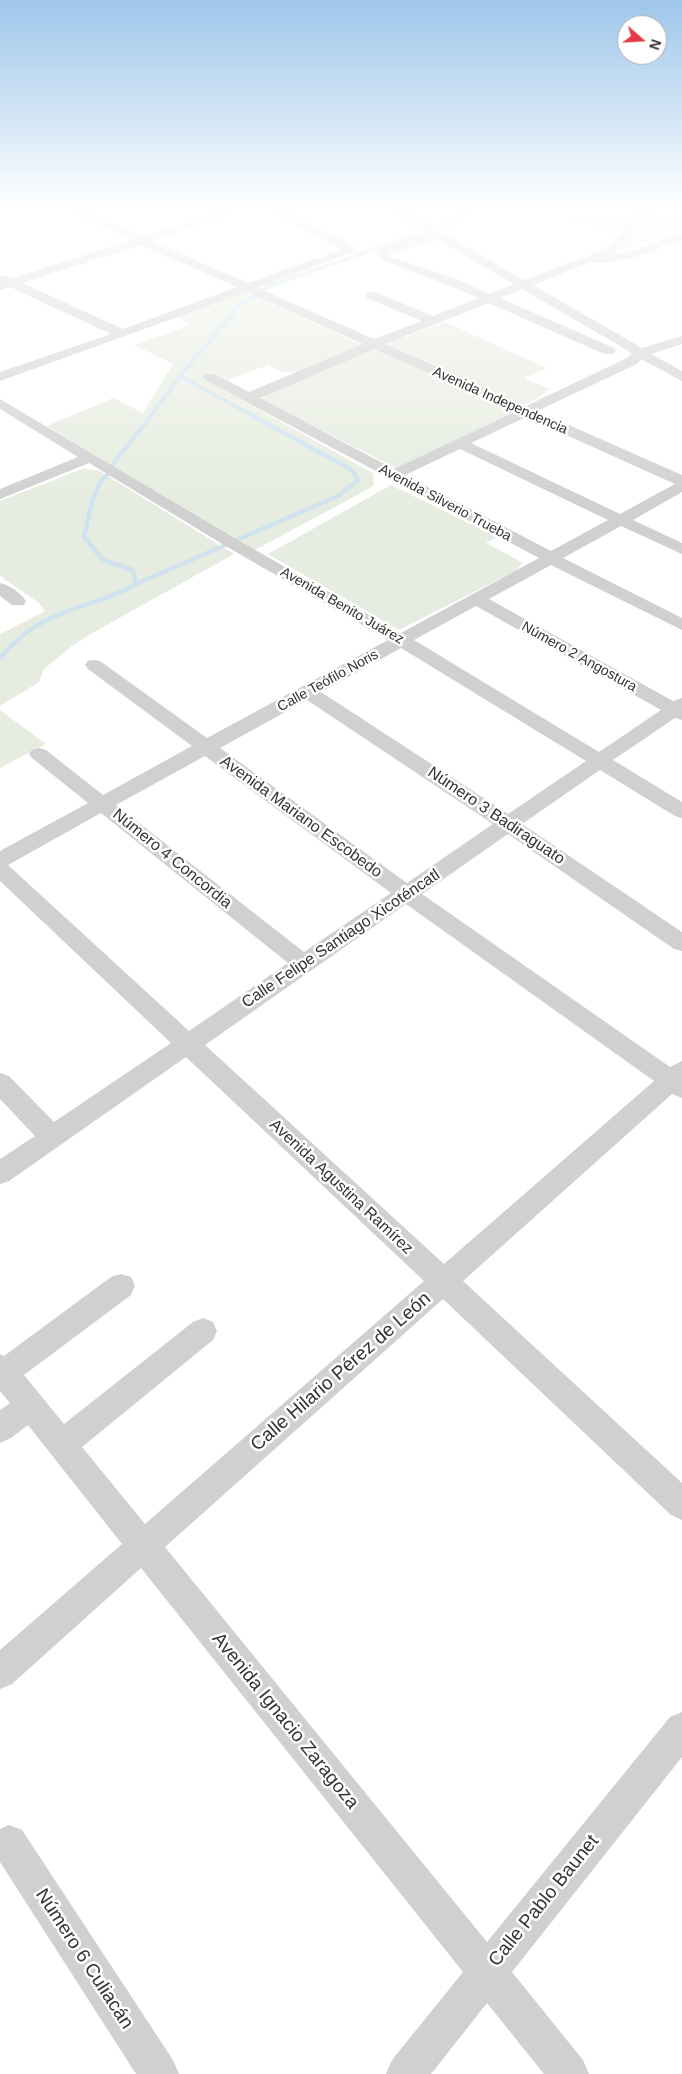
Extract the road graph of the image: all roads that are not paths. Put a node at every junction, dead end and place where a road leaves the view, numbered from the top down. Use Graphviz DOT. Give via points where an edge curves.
graph roads {
  1 [pos="59,306"];
  2 [pos="197,306"];
  3 [pos="289,306"];
  4 [pos="397,306"];
  5 [pos="471,306"];
  6 [pos="510,306"];
  7 [pos="556,306"];
  8 [pos="433,321"];
  9 [pos="122,334"];
  10 [pos="682,340"];
  11 [pos="374,344"];
  12 [pos="635,357"];
  13 [pos="0,377"];
  14 [pos="210,377"];
  15 [pos="682,377"];
  16 [pos="248,398"];
  17 [pos="0,403"];
  18 [pos="526,412"];
  19 [pos="460,443"];
  20 [pos="90,457"];
  21 [pos="394,475"];
  22 [pos="682,481"];
  23 [pos="682,486"];
  24 [pos="0,494"];
  25 [pos="621,520"];
  26 [pos="682,549"];
  27 [pos="551,558"];
  28 [pos="0,588"];
  29 [pos="476,599"];
  30 [pos="18,601"];
  31 [pos="682,625"];
  32 [pos="402,640"];
  33 [pos="94,665"];
  34 [pos="308,692"];
  35 [pos="679,709"];
  36 [pos="207,747"];
  37 [pos="39,754"];
  38 [pos="600,760"];
  39 [pos="103,804"];
  40 [pos="682,811"];
  41 [pos="508,824"];
  42 [pos="0,860"];
  43 [pos="0,869"];
  44 [pos="407,894"];
  45 [pos="682,943"];
  46 [pos="304,964"];
  47 [pos="188,1044"];
  48 [pos="679,1080"];
  49 [pos="0,1083"];
  50 [pos="52,1137"];
  51 [pos="0,1173"];
  52 [pos="443,1282"];
  53 [pos="121,1286"];
  54 [pos="203,1331"];
  55 [pos="2,1370"];
  56 [pos="30,1405"];
  57 [pos="0,1428"];
  58 [pos="62,1444"];
  59 [pos="682,1504"];
  60 [pos="143,1545"];
  61 [pos="0,1672"];
  62 [pos="682,1728"];
  63 [pos="9,1843"];
  64 [pos="487,1972"];
  65 [pos="159,2074"];
  66 [pos="406,2074"];
  67 [pos="569,2074"];
  1 -- 9 [label="street"];
  2 -- 9 [label="street"];
  3 -- 11 [label="street, Avenida Independencia"];
  4 -- 8 [label="street"];
  5 -- 8 [label="street"];
  6 -- 12 [label="street"];
  7 -- 12 [label="street"];
  8 -- 11 [label="street"];
  9 -- 13 [label="street"];
  10 -- 12 [label="street"];
  11 -- 16 [label="street"];
  11 -- 18 [label="street, Avenida Independencia"];
  12 -- 15 [label="street"];
  12 -- 18 [label="street"];
  14 -- 16 [label="street, Avenida Silverio Trueba"];
  16 -- 21 [label="street, Avenida Silverio Trueba"];
  17 -- 20 [label="street, Avenida Benito Juárez"];
  18 -- 19 [label="street"];
  18 -- 22 [label="street, Avenida Independencia"];
  19 -- 21 [label="street"];
  19 -- 25 [label="street"];
  20 -- 24 [label="street"];
  20 -- 32 [label="street, Avenida Benito Juárez"];
  21 -- 27 [label="street, Avenida Silverio Trueba"];
  23 -- 25 [label="street, Calle Teófilo Noris"];
  25 -- 26 [label="street"];
  25 -- 27 [label="street, Calle Teófilo Noris"];
  27 -- 29 [label="street, Calle Teófilo Noris"];
  27 -- 31 [label="street, Avenida Silverio Trueba"];
  28 -- 30 [label="street"];
  29 -- 32 [label="street, Calle Teófilo Noris"];
  29 -- 35 [label="street, Número 2 Angostura"];
  32 -- 34 [label="street, Calle Teófilo Noris"];
  32 -- 38 [label="street, Avenida Benito Juárez"];
  33 -- 36 [label="street, Avenida Mariano Escobedo"];
  34 -- 36 [label="street, Calle Teófilo Noris"];
  34 -- 41 [label="street, Número 3 Badiraguato"];
  35 -- 38 [label="street, Calle Felipe Santiago Xicoténcatl"];
  36 -- 39 [label="street, Calle Teófilo Noris"];
  36 -- 44 [label="street, Avenida Mariano Escobedo"];
  37 -- 39 [label="street, Número 4 Concordia"];
  38 -- 40 [label="street, Avenida Benito Juárez"];
  38 -- 41 [label="street, Calle Felipe Santiago Xicoténcatl"];
  39 -- 42 [label="street, Calle Teófilo Noris"];
  39 -- 46 [label="street, Número 4 Concordia"];
  41 -- 44 [label="street, Calle Felipe Santiago Xicoténcatl"];
  41 -- 45 [label="street, Número 3 Badiraguato"];
  43 -- 47 [label="street, Avenida Agustina Ramírez"];
  44 -- 46 [label="street, Calle Felipe Santiago Xicoténcatl"];
  44 -- 48 [label="street, Avenida Mariano Escobedo"];
  46 -- 47 [label="street, Calle Felipe Santiago Xicoténcatl"];
  47 -- 50 [label="street, Calle Felipe Santiago Xicoténcatl"];
  47 -- 52 [label="street, Avenida Agustina Ramírez"];
  48 -- 52 [label="street, Calle Hilario Pérez de León"];
  49 -- 50 [label="street"];
  50 -- 51 [label="street, Calle Felipe Santiago Xicoténcatl"];
  52 -- 59 [label="street, Avenida Agustina Ramírez"];
  52 -- 60 [label="street, Calle Hilario Pérez de León"];
  53 -- 55 [label="street"];
  54 -- 58 [label="street"];
  55 -- 56 [label="street, Avenida Ignacio Zaragoza"];
  56 -- 57 [label="street"];
  56 -- 58 [label="street, Avenida Ignacio Zaragoza"];
  58 -- 60 [label="street, Avenida Ignacio Zaragoza"];
  60 -- 61 [label="street, Calle Hilario Pérez de León"];
  60 -- 64 [label="street, Avenida Ignacio Zaragoza"];
  62 -- 64 [label="street, Calle Pablo Baunet"];
  63 -- 65 [label="street, Número 6 Culiacán"];
  64 -- 66 [label="street, Calle Pablo Baunet"];
  64 -- 67 [label="street, Avenida Ignacio Zaragoza"];
}
